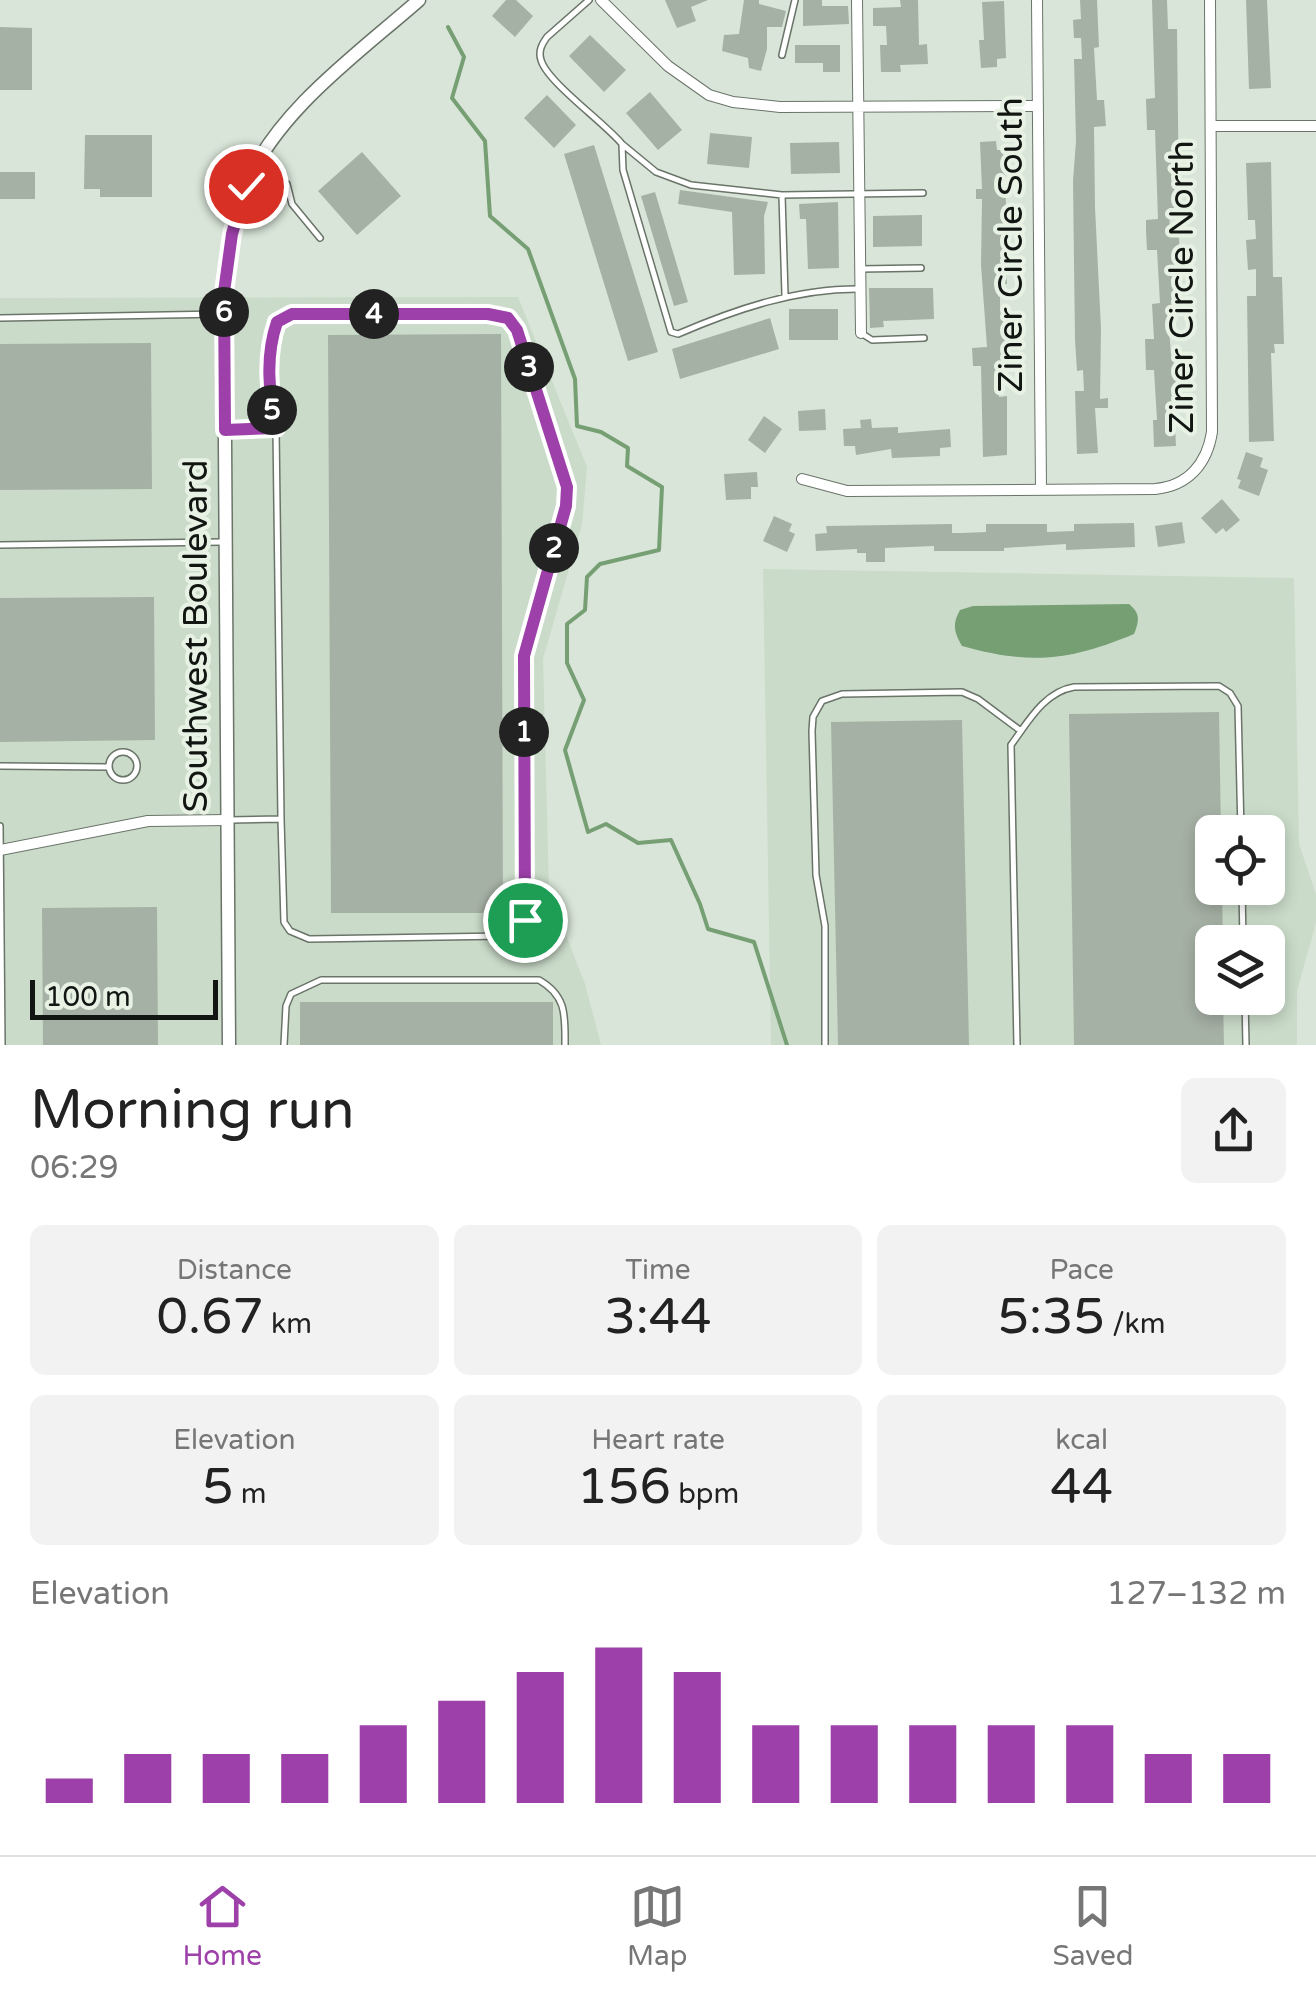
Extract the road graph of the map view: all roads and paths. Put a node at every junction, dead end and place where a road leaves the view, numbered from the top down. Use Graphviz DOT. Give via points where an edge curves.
graph roads {
  1 [pos="418,0"];
  2 [pos="589,0"];
  3 [pos="601,0"];
  4 [pos="795,0"];
  5 [pos="856,0"];
  6 [pos="1037,0"];
  7 [pos="1210,0"];
  8 [pos="782,56"];
  9 [pos="1038,106"];
  10 [pos="858,107"];
  11 [pos="1210,126"];
  12 [pos="1316,126"];
  13 [pos="622,144"];
  14 [pos="287,184"];
  15 [pos="859,193"];
  16 [pos="923,193"];
  17 [pos="782,194"];
  18 [pos="320,238"];
  19 [pos="860,268"];
  20 [pos="921,268"];
  21 [pos="861,289"];
  22 [pos="785,296"];
  23 [pos="224,314"];
  24 [pos="0,318"];
  25 [pos="861,334"];
  26 [pos="924,338"];
  27 [pos="276,428"];
  28 [pos="225,430"];
  29 [pos="802,479"];
  30 [pos="1040,490"];
  31 [pos="226,542"];
  32 [pos="0,545"];
  33 [pos="1021,731"];
  34 [pos="0,766"];
  35 [pos="109,767"];
  36 [pos="1241,815"];
  37 [pos="281,819"];
  38 [pos="227,820"];
  39 [pos="0,826"];
  40 [pos="0,850"];
  41 [pos="0,926"];
  42 [pos="1245,1015"];
  43 [pos="2,1045"];
  44 [pos="229,1045"];
  45 [pos="284,1045"];
  46 [pos="565,1045"];
  47 [pos="825,1045"];
  48 [pos="1018,1045"];
  49 [pos="1246,1045"];
  1 -- 23 [label="street, Southwest Boulevard" via="309,98 254,169 232,234"];
  2 -- 13 [label="lane" via="547,37 540,57"];
  3 -- 10 [label="street" via="668,66 709,95 769,107"];
  4 -- 8 [label="lane"];
  5 -- 10 [label="street"];
  6 -- 9 [label="street, Ziner Circle South"];
  7 -- 11 [label="street, Ziner Circle North"];
  9 -- 10 [label="street"];
  9 -- 30 [label="street, Ziner Circle South"];
  10 -- 15 [label="street"];
  11 -- 12 [label="street"];
  11 -- 30 [label="street, Ziner Circle North" via="1212,432 1204,460 1166,488"];
  13 -- 17 [label="lane" via="674,181"];
  13 -- 22 [label="lane" via="623,170 671,332"];
  14 -- 18 [label="lane" via="292,204"];
  15 -- 16 [label="lane"];
  15 -- 17 [label="lane"];
  15 -- 19 [label="street"];
  17 -- 22 [label="lane"];
  19 -- 20 [label="lane"];
  19 -- 21 [label="street"];
  21 -- 22 [label="lane"];
  21 -- 25 [label="street"];
  23 -- 24 [label="lane"];
  23 -- 28 [label="street, Southwest Boulevard"];
  25 -- 26 [label="lane" via="872,340"];
  27 -- 28 [label="lane"];
  27 -- 37 [label="lane"];
  27 -- 37 [label="lane" via="268,346 277,322 292,314 508,318 567,487 524,656 520,931 309,939 290,932 284,922"];
  28 -- 31 [label="street, Southwest Boulevard"];
  29 -- 30 [label="street" via="846,491"];
  31 -- 32 [label="lane"];
  31 -- 38 [label="street, Southwest Boulevard"];
  33 -- 36 [label="lane" via="1060,689 1219,686 1238,706"];
  33 -- 47 [label="lane" via="962,692 842,694 822,701 812,731"];
  33 -- 48 [label="lane" via="1010,745"];
  34 -- 35 [label="lane"];
  35 -- 35 [label="lane" via="124,780 137,764 120,752"];
  37 -- 38 [label="lane"];
  38 -- 40 [label="street" via="148,822"];
  38 -- 44 [label="street, Southwest Boulevard"];
  39 -- 40 [label="lane"];
  40 -- 41 [label="lane"];
  41 -- 43 [label="lane"];
  42 -- 49 [label="lane"];
  45 -- 46 [label="lane" via="291,994 321,980 539,980 562,1001"];
}
